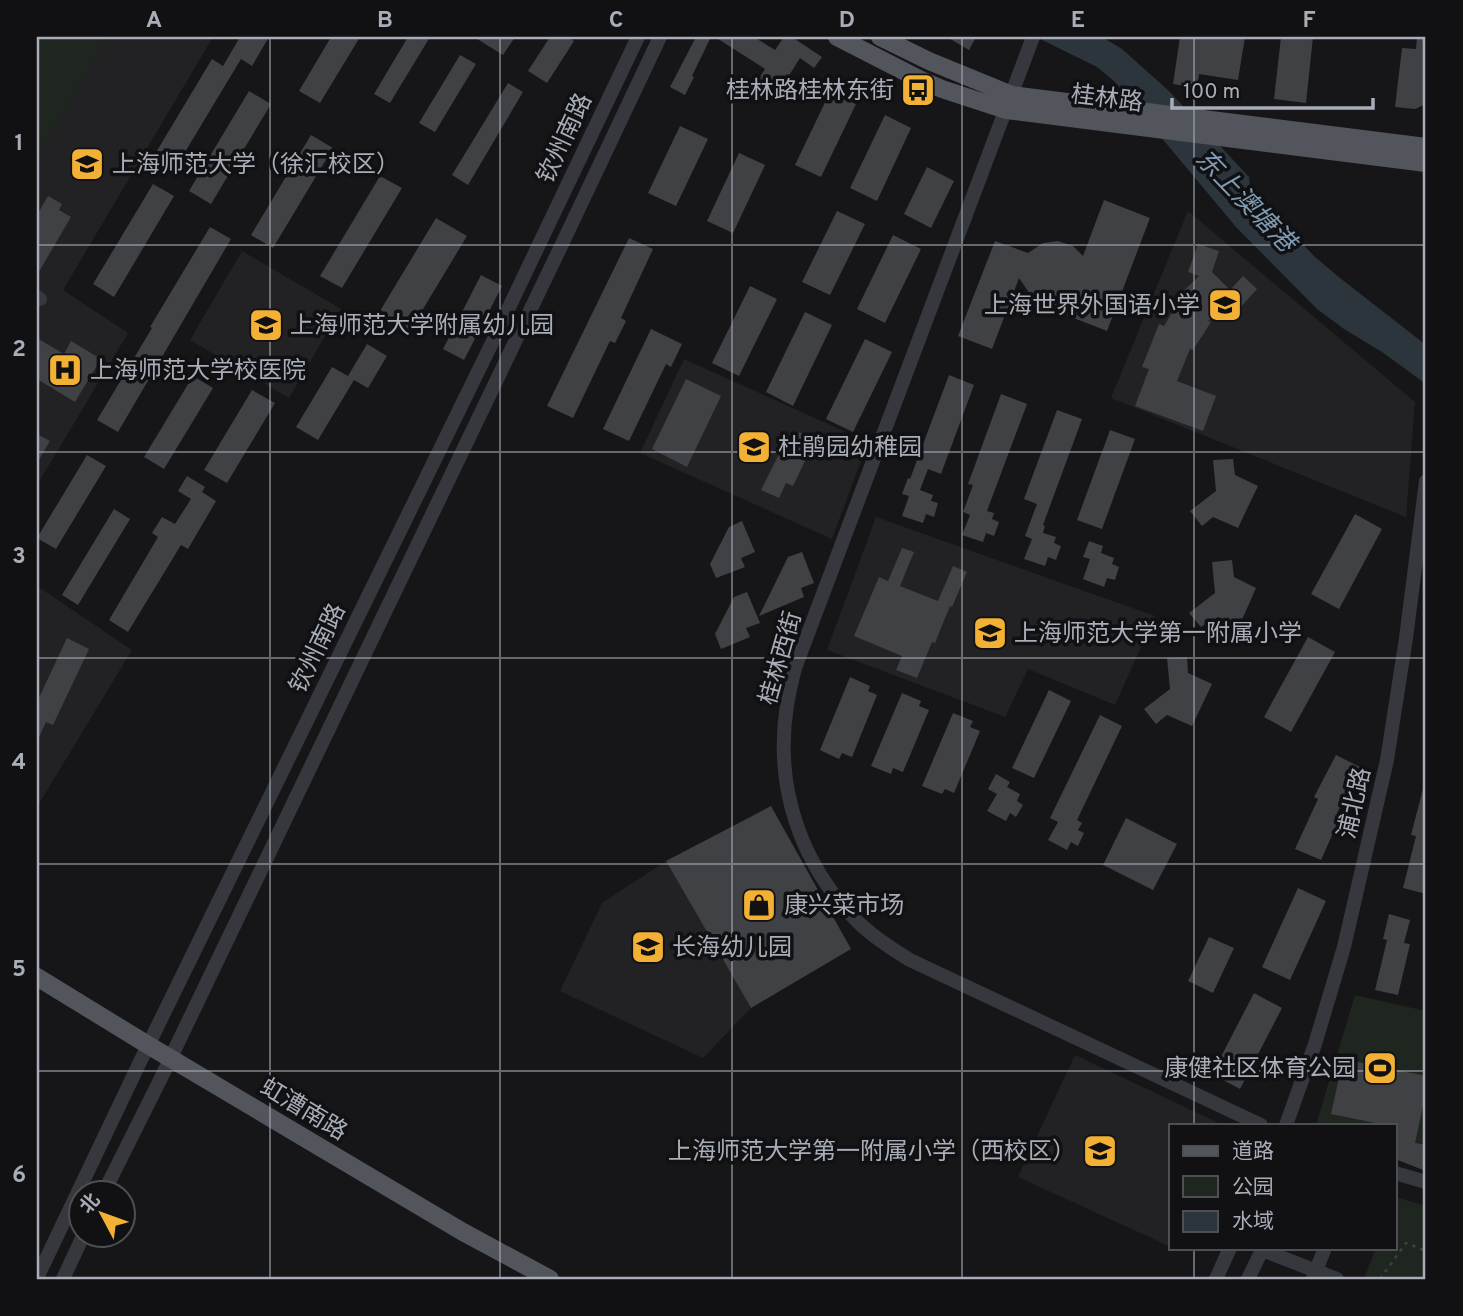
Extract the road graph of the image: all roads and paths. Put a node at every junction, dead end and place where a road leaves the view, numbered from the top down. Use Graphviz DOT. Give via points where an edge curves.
graph roads {
  1 [pos="638,37"];
  2 [pos="660,37"];
  3 [pos="837,37"];
  4 [pos="880,37"];
  5 [pos="1033,37"];
  6 [pos="1009,102"];
  7 [pos="1426,147"];
  8 [pos="1426,163"];
  9 [pos="1426,481"];
  10 [pos="37,977"];
  11 [pos="148,1045"];
  12 [pos="170,1058"];
  13 [pos="1259,1124"];
  14 [pos="1286,1124"];
  15 [pos="1396,1173"];
  16 [pos="110,1180"];
  17 [pos="1426,1182"];
  18 [pos="76,1250"];
  19 [pos="1229,1250"];
  20 [pos="1262,1250"];
  21 [pos="1264,1250"];
  22 [pos="1324,1250"];
  23 [pos="1426,1251"];
  24 [pos="1314,1275"];
  25 [pos="37,1278"];
  26 [pos="63,1279"];
  27 [pos="550,1279"];
  28 [pos="1216,1279"];
  29 [pos="1248,1279"];
  30 [pos="1337,1279"];
  31 [pos="1380,1279"];
  1 -- 11 [label="street, 钦州南路"];
  2 -- 12 [label="street, 钦州南路"];
  3 -- 6 [label="main road, 桂林路" via="942,89"];
  4 -- 6 [label="main road, 桂林路"];
  5 -- 6 [label="street, 桂林西街"];
  6 -- 7 [label="main road, 桂林路" via="1124,109"];
  6 -- 8 [label="main road, 桂林路" via="1138,127"];
  6 -- 13 [label="street, 桂林西街" via="795,668 784,737 789,803 799,835 835,897 885,944"];
  9 -- 14 [label="street, 浦北路" via="1398,698 1377,809 1344,947"];
  10 -- 11 [label="main road, 虹漕南路"];
  11 -- 12 [label="main road, 虹漕南路"];
  11 -- 25 [label="street, 钦州南路"];
  12 -- 16 [label="street, 钦州南路"];
  12 -- 27 [label="main road, 虹漕南路" via="463,1233"];
  15 -- 17 [label="street"];
  18 -- 26 [label="street"];
  19 -- 28 [label="street"];
  20 -- 29 [label="street"];
  21 -- 24 [label="street"];
  22 -- 24 [label="street"];
  23 -- 31 [label="path" via="1406,1243"];
  24 -- 30 [label="street"];
}
